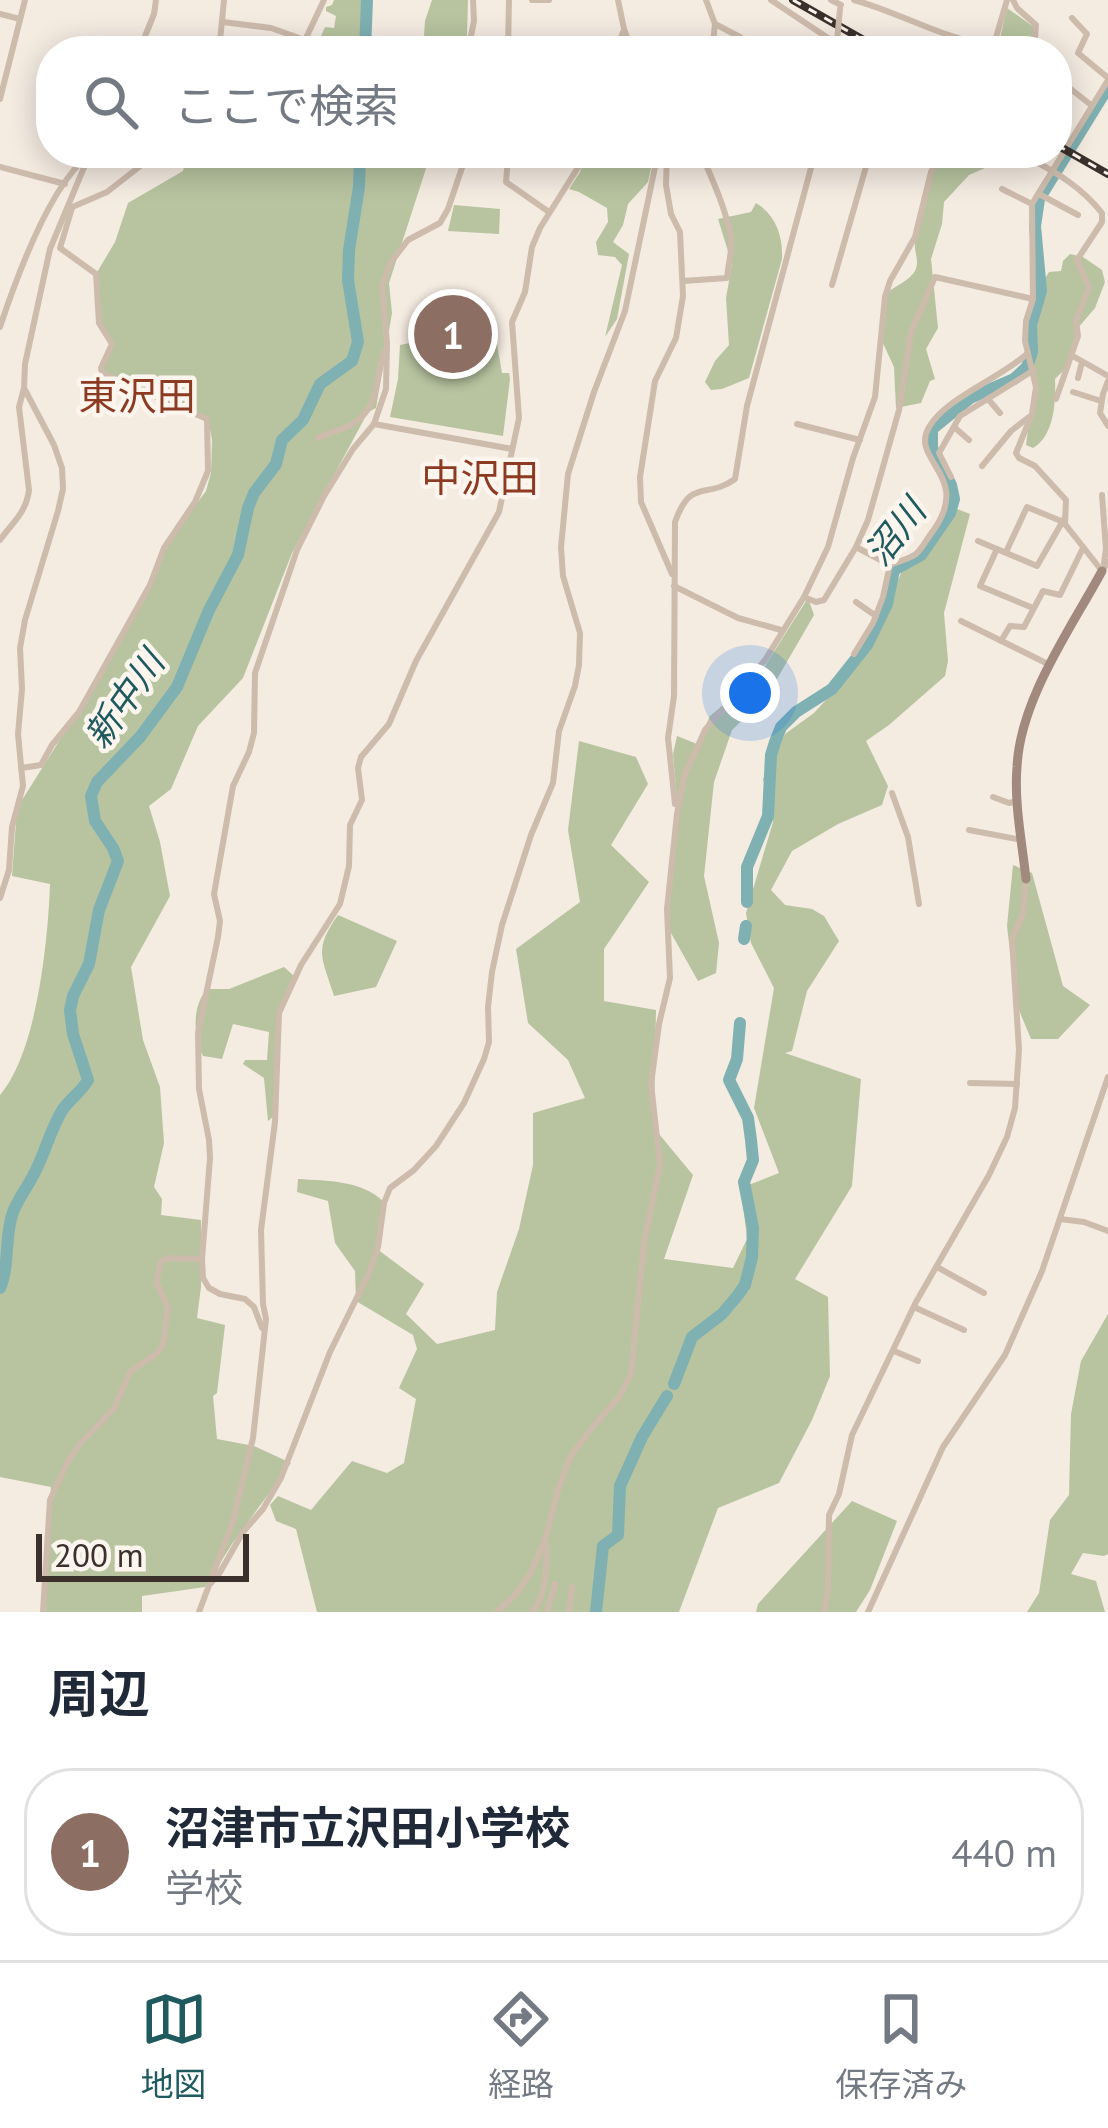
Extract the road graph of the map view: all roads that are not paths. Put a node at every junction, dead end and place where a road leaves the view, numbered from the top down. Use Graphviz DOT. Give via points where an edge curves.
graph roads {
  1 [pos="25,0"];
  2 [pos="156,0"];
  3 [pos="224,0"];
  4 [pos="324,0"];
  5 [pos="473,0"];
  6 [pos="509,0"];
  7 [pos="532,0"];
  8 [pos="549,0"];
  9 [pos="619,0"];
  10 [pos="706,0"];
  11 [pos="771,0"];
  12 [pos="831,0"];
  13 [pos="854,0"];
  14 [pos="1010,0"];
  15 [pos="841,4"];
  16 [pos="0,14"];
  17 [pos="20,19"];
  18 [pos="1072,19"];
  19 [pos="223,22"];
  20 [pos="715,24"];
  21 [pos="624,29"];
  22 [pos="145,36"];
  23 [pos="221,36"];
  24 [pos="294,36"];
  25 [pos="307,36"];
  26 [pos="471,36"];
  27 [pos="508,36"];
  28 [pos="621,36"];
  29 [pos="627,36"];
  30 [pos="714,36"];
  31 [pos="738,36"];
  32 [pos="823,36"];
  33 [pos="837,36"];
  34 [pos="950,36"];
  35 [pos="997,36"];
  36 [pos="1035,36"];
  37 [pos="1108,79"];
  38 [pos="1072,90"];
  39 [pos="0,99"];
  40 [pos="1091,105"];
  41 [pos="1072,142"];
  42 [pos="0,166"];
  43 [pos="75,168"];
  44 [pos="84,168"];
  45 [pos="138,168"];
  46 [pos="462,168"];
  47 [pos="507,168"];
  48 [pos="577,168"];
  49 [pos="659,168"];
  50 [pos="664,168"];
  51 [pos="707,168"];
  52 [pos="809,168"];
  53 [pos="866,168"];
  54 [pos="933,168"];
  55 [pos="1046,168"];
  56 [pos="1059,168"];
  57 [pos="1056,173"];
  58 [pos="64,184"];
  59 [pos="1002,189"];
  60 [pos="1041,195"];
  61 [pos="1033,204"];
  62 [pos="69,207"];
  63 [pos="549,212"];
  64 [pos="1078,215"];
  65 [pos="683,281"];
  66 [pos="832,286"];
  67 [pos="1033,299"];
  68 [pos="0,327"];
  69 [pos="387,343"];
  70 [pos="1028,353"];
  71 [pos="1071,355"];
  72 [pos="1082,362"];
  73 [pos="1033,367"];
  74 [pos="1078,378"];
  75 [pos="1108,378"];
  76 [pos="24,388"];
  77 [pos="1072,392"];
  78 [pos="988,399"];
  79 [pos="1056,399"];
  80 [pos="1101,400"];
  81 [pos="1000,413"];
  82 [pos="1031,415"];
  83 [pos="374,424"];
  84 [pos="797,424"];
  85 [pos="1108,426"];
  86 [pos="954,427"];
  87 [pos="318,438"];
  88 [pos="860,440"];
  89 [pos="969,440"];
  90 [pos="512,449"];
  91 [pos="982,466"];
  92 [pos="951,477"];
  93 [pos="1102,495"];
  94 [pos="1063,520"];
  95 [pos="0,540"];
  96 [pos="978,541"];
  97 [pos="856,547"];
  98 [pos="1083,548"];
  99 [pos="1002,551"];
  100 [pos="890,565"];
  101 [pos="1106,566"];
  102 [pos="674,582"];
  103 [pos="804,597"];
  104 [pos="856,602"];
  105 [pos="1033,608"];
  106 [pos="876,616"];
  107 [pos="961,621"];
  108 [pos="783,631"];
  109 [pos="1001,641"];
  110 [pos="854,654"];
  111 [pos="1051,665"];
  112 [pos="21,768"];
  113 [pos="892,793"];
  114 [pos="993,797"];
  115 [pos="1018,800"];
  116 [pos="676,814"];
  117 [pos="969,830"];
  118 [pos="1022,840"];
  119 [pos="1026,879"];
  120 [pos="0,898"];
  121 [pos="919,904"];
  122 [pos="1108,1077"];
  123 [pos="970,1083"];
  124 [pos="1017,1084"];
  125 [pos="1060,1219"];
  126 [pos="1108,1232"];
  127 [pos="202,1258"];
  128 [pos="937,1267"];
  129 [pos="984,1293"];
  130 [pos="914,1306"];
  131 [pos="964,1330"];
  132 [pos="264,1331"];
  133 [pos="892,1351"];
  134 [pos="918,1361"];
  135 [pos="545,1540"];
  136 [pos="555,1584"];
  137 [pos="208,1586"];
  138 [pos="572,1587"];
  139 [pos="43,1612"];
  140 [pos="199,1612"];
  141 [pos="497,1612"];
  142 [pos="532,1612"];
  143 [pos="547,1612"];
  144 [pos="569,1612"];
  145 [pos="824,1612"];
  146 [pos="868,1612"];
  1 -- 17 [label="street"];
  2 -- 22 [label="street"];
  3 -- 19 [label="street"];
  4 -- 25 [label="street"];
  5 -- 26 [label="street"];
  6 -- 27 [label="street"];
  7 -- 8 [label="street"];
  9 -- 21 [label="street"];
  10 -- 20 [label="street"];
  11 -- 32 [label="street"];
  12 -- 15 [label="street"];
  13 -- 34 [label="street"];
  14 -- 35 [label="street"];
  14 -- 36 [label="street" via="1036,25"];
  15 -- 33 [label="street, bridge"];
  16 -- 17 [label="street"];
  17 -- 39 [label="street"];
  18 -- 37 [label="street" via="1087,34 1078,53"];
  19 -- 23 [label="street"];
  19 -- 24 [label="street"];
  20 -- 30 [label="street"];
  20 -- 31 [label="street"];
  21 -- 28 [label="street"];
  21 -- 29 [label="street"];
  37 -- 40 [label="street"];
  38 -- 40 [label="street"];
  40 -- 41 [label="street"];
  42 -- 58 [label="street"];
  43 -- 58 [label="street"];
  44 -- 62 [label="street"];
  45 -- 62 [label="street"];
  46 -- 69 [label="street" via="440,223 408,240 391,262 382,286"];
  47 -- 63 [label="street" via="506,182"];
  48 -- 63 [label="street"];
  49 -- 137 [label="street" via="625,311 568,473 561,547 579,665 553,783 502,925 484,1059 436,1146 390,1188 369,1273 281,1478"];
  50 -- 65 [label="street"];
  51 -- 65 [label="street" via="731,248 728,278"];
  52 -- 102 [label="street" via="735,479 681,504"];
  53 -- 66 [label="street"];
  54 -- 88 [label="street" via="916,237 885,297 875,398"];
  55 -- 57 [label="street"];
  56 -- 57 [label="street"];
  57 -- 60 [label="street"];
  57 -- 71 [label="street" via="1102,213 1077,260 1089,287"];
  58 -- 68 [label="street"];
  59 -- 61 [label="street"];
  60 -- 61 [label="street"];
  60 -- 64 [label="street"];
  61 -- 67 [label="street"];
  62 -- 76 [label="street" via="50,249"];
  62 -- 112 [label="street" via="60,248 96,274 99,323 112,344 102,373 207,419 208,471 79,712 41,765"];
  63 -- 90 [label="street" via="512,322 519,418"];
  65 -- 102 [label="street" via="640,477 641,502"];
  67 -- 70 [label="street"];
  67 -- 97 [label="street" via="935,277 911,332 899,410"];
  69 -- 83 [label="street" via="386,389"];
  69 -- 87 [label="street" via="368,412"];
  70 -- 73 [label="street"];
  70 -- 100 [label="street" via="933,421 924,440 948,503 915,555"];
  71 -- 72 [label="street"];
  71 -- 79 [label="street"];
  72 -- 74 [label="street"];
  72 -- 75 [label="street"];
  73 -- 78 [label="street"];
  73 -- 82 [label="street"];
  75 -- 80 [label="street"];
  76 -- 95 [label="street" via="27,503"];
  76 -- 112 [label="street" via="58,457 63,489 20,648"];
  77 -- 80 [label="street"];
  78 -- 81 [label="street"];
  78 -- 86 [label="street"];
  80 -- 85 [label="street"];
  82 -- 91 [label="street"];
  82 -- 94 [label="street" via="1016,453 1066,500"];
  83 -- 90 [label="street"];
  83 -- 127 [label="street" via="297,550 255,673 254,733 233,786 214,895 218,937 198,1033 210,1158"];
  84 -- 88 [label="street"];
  86 -- 89 [label="street"];
  86 -- 92 [label="street" via="939,453"];
  88 -- 103 [label="street"];
  90 -- 132 [label="street" via="499,512 389,724 362,757 362,800 350,825 340,904 279,1013 261,1230"];
  93 -- 101 [label="street"];
  94 -- 98 [label="street"];
  94 -- 99 [label="street" via="1028,507"];
  94 -- 99 [label="street" via="1036,566"];
  96 -- 99 [label="street"];
  97 -- 100 [label="street"];
  97 -- 103 [label="street" via="824,601"];
  98 -- 101 [label="street"];
  98 -- 105 [label="street" via="1060,595 1042,591"];
  99 -- 105 [label="street" via="980,586"];
  100 -- 106 [label="street"];
  101 -- 111 [label="street"];
  102 -- 108 [label="street" via="737,618"];
  102 -- 116 [label="street" via="668,738"];
  103 -- 108 [label="street"];
  104 -- 106 [label="street"];
  105 -- 109 [label="street" via="1024,627 1010,626"];
  106 -- 110 [label="street"];
  107 -- 109 [label="street"];
  108 -- 116 [label="street" via="705,730"];
  109 -- 111 [label="street"];
  111 -- 115 [label="street" via="1019,743"];
  112 -- 120 [label="street"];
  113 -- 121 [label="street"];
  114 -- 115 [label="street"];
  115 -- 118 [label="street"];
  116 -- 135 [label="street" via="670,978 651,1084 659,1164 631,1374 571,1457"];
  117 -- 118 [label="street"];
  118 -- 119 [label="street"];
  119 -- 124 [label="street" via="1012,939"];
  122 -- 125 [label="street"];
  123 -- 124 [label="street"];
  124 -- 128 [label="street" via="1007,1137"];
  125 -- 126 [label="street"];
  125 -- 146 [label="street" via="1005,1355 943,1447"];
  127 -- 132 [label="street" via="208,1288 245,1299"];
  127 -- 139 [label="street" via="160,1262 157,1282 168,1308 163,1345 130,1372 50,1500"];
  128 -- 129 [label="street"];
  128 -- 130 [label="street"];
  130 -- 131 [label="street"];
  130 -- 133 [label="street"];
  132 -- 137 [label="street" via="253,1438"];
  133 -- 134 [label="street"];
  133 -- 145 [label="street" via="852,1435 829,1515"];
  135 -- 141 [label="street" via="530,1574"];
  135 -- 142 [label="street" via="544,1585"];
  136 -- 143 [label="street"];
  137 -- 140 [label="street"];
  138 -- 144 [label="street"];
}
